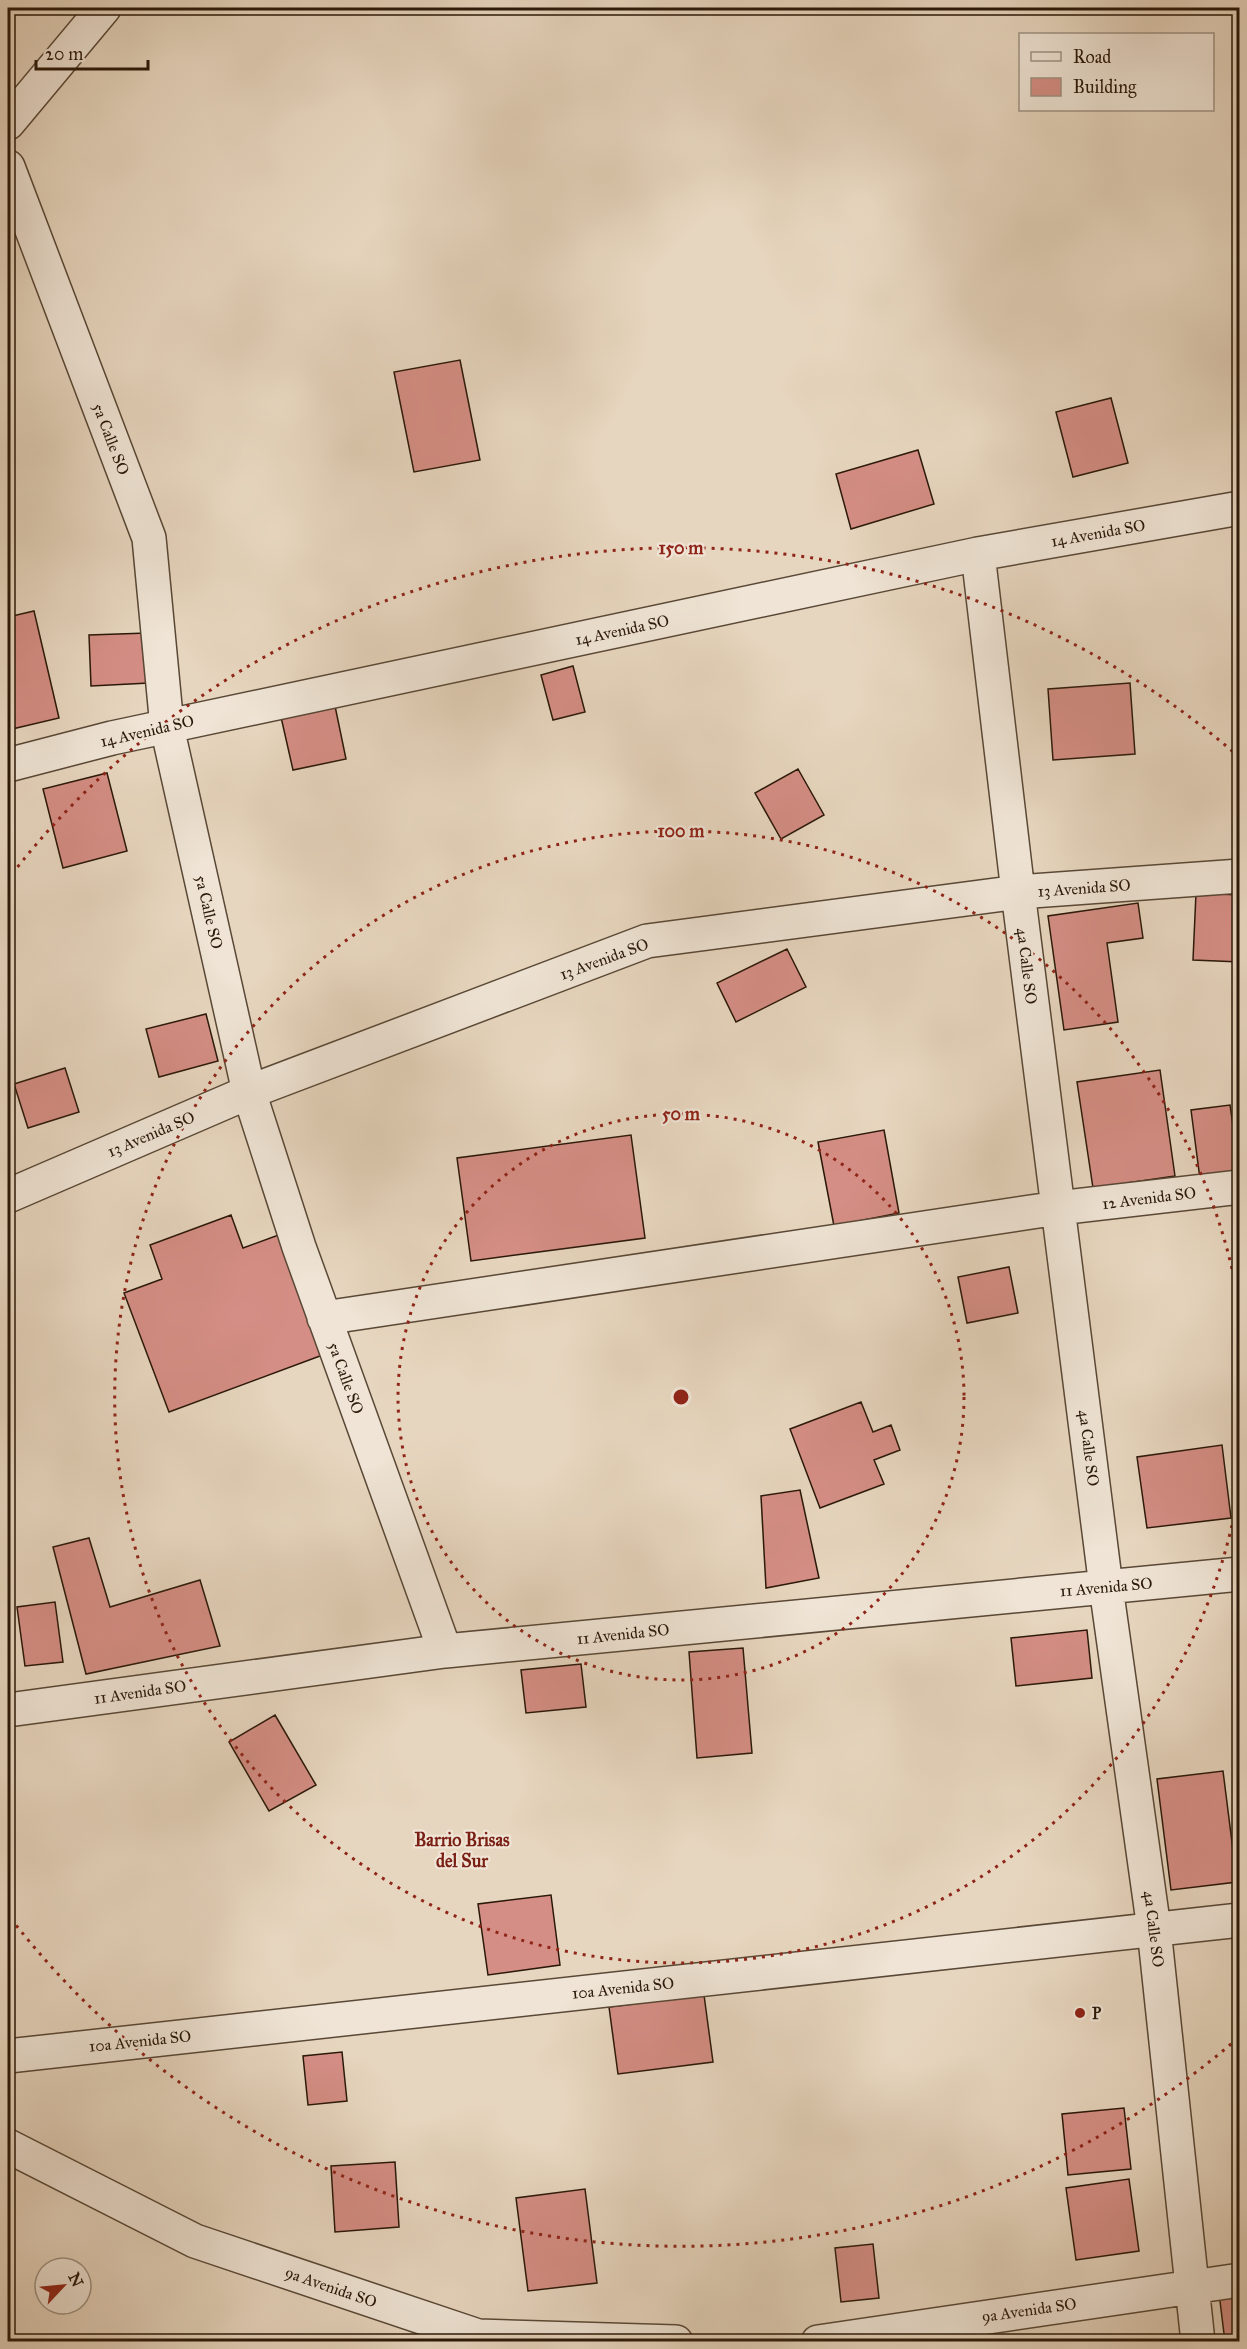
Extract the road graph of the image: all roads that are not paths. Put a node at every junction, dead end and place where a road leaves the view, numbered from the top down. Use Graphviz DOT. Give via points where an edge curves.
graph roads {
  1 [pos="104,8"];
  2 [pos="8,123"];
  3 [pos="8,167"];
  4 [pos="1239,508"];
  5 [pos="978,554"];
  6 [pos="167,727"];
  7 [pos="8,765"];
  8 [pos="1239,876"];
  9 [pos="1018,892"];
  10 [pos="249,1092"];
  11 [pos="1239,1187"];
  12 [pos="8,1196"];
  13 [pos="1058,1208"];
  14 [pos="324,1318"];
  15 [pos="1239,1574"];
  16 [pos="1106,1587"];
  17 [pos="445,1651"];
  18 [pos="8,1710"];
  19 [pos="1239,1920"];
  20 [pos="1154,1929"];
  21 [pos="8,2056"];
  22 [pos="8,2146"];
  23 [pos="1239,2280"];
  24 [pos="1192,2286"];
  25 [pos="676,2342"];
  26 [pos="818,2342"];
  27 [pos="1198,2342"];
  1 -- 2 [label="street"];
  3 -- 6 [label="street, 5a Calle SO" via="149,538"];
  4 -- 5 [label="street, 14 Avenida SO"];
  5 -- 6 [label="street, 14 Avenida SO"];
  5 -- 9 [label="street, 4a Calle SO"];
  6 -- 7 [label="street, 14 Avenida SO"];
  6 -- 10 [label="street, 5a Calle SO"];
  8 -- 9 [label="street, 13 Avenida SO"];
  9 -- 10 [label="street, 13 Avenida SO" via="647,941"];
  9 -- 13 [label="street, 4a Calle SO"];
  10 -- 12 [label="street, 13 Avenida SO"];
  10 -- 14 [label="street, 5a Calle SO"];
  11 -- 13 [label="street, 12 Avenida SO"];
  13 -- 14 [label="street, 12 Avenida SO"];
  13 -- 16 [label="street, 4a Calle SO"];
  14 -- 17 [label="street, 5a Calle SO"];
  15 -- 16 [label="street, 11 Avenida SO"];
  16 -- 17 [label="street, 11 Avenida SO"];
  16 -- 20 [label="street, 4a Calle SO"];
  17 -- 18 [label="street, 11 Avenida SO"];
  19 -- 20 [label="street, 10a Avenida SO"];
  20 -- 21 [label="street, 10a Avenida SO"];
  20 -- 24 [label="street, 4a Calle SO"];
  22 -- 25 [label="street, 9a Avenida SO" via="195,2241 478,2337"];
  23 -- 24 [label="street, 9a Avenida SO"];
  24 -- 26 [label="street, 9a Avenida SO"];
  24 -- 27 [label="street, 4a Calle SO"];
}
